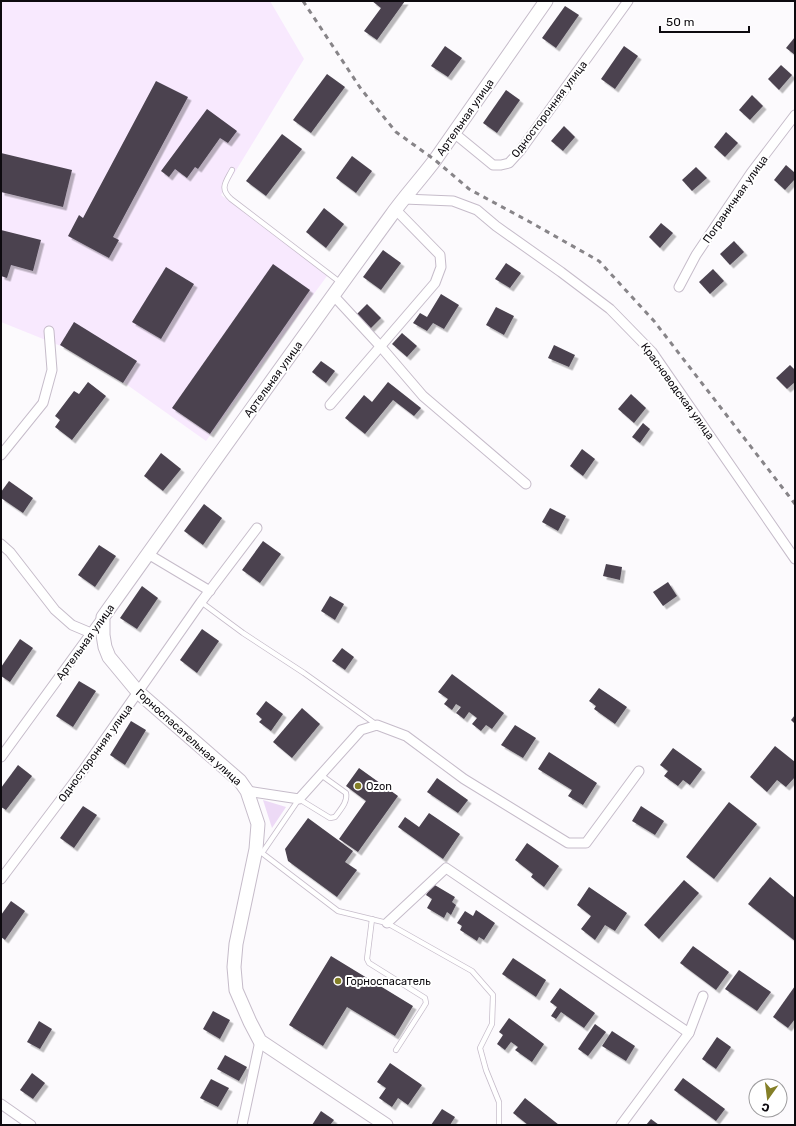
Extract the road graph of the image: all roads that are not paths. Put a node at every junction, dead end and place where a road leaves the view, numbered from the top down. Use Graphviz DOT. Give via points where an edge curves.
graph roads {
  1 [pos="546,1"];
  2 [pos="628,1"];
  3 [pos="795,115"];
  4 [pos="454,132"];
  5 [pos="232,170"];
  6 [pos="404,199"];
  7 [pos="395,210"];
  8 [pos="341,283"];
  9 [pos="679,287"];
  10 [pos="333,295"];
  11 [pos="50,331"];
  12 [pos="381,347"];
  13 [pos="330,405"];
  14 [pos="1,455"];
  15 [pos="526,484"];
  16 [pos="257,528"];
  17 [pos="1,544"];
  18 [pos="148,554"];
  19 [pos="795,559"];
  20 [pos="210,591"];
  21 [pos="201,602"];
  22 [pos="102,617"];
  23 [pos="91,634"];
  24 [pos="138,692"];
  25 [pos="377,725"];
  26 [pos="1,757"];
  27 [pos="639,771"];
  28 [pos="321,774"];
  29 [pos="247,791"];
  30 [pos="299,798"];
  31 [pos="259,851"];
  32 [pos="1,879"];
  33 [pos="372,919"];
  34 [pos="387,923"];
  35 [pos="703,996"];
  36 [pos="689,1033"];
  37 [pos="260,1040"];
  38 [pos="396,1050"];
  39 [pos="1,1104"];
  40 [pos="30,1125"];
  41 [pos="242,1125"];
  42 [pos="386,1125"];
  43 [pos="499,1125"];
  44 [pos="621,1125"];
  1 -- 4 [label="main road, Артельная улица"];
  2 -- 4 [label="street, Односторонняя улица" via="509,163 493,164"];
  3 -- 9 [label="street, Пограничная улица" via="751,173 700,249"];
  4 -- 6 [label="main road, Артельная улица"];
  5 -- 8 [label="lane" via="224,186 225,193"];
  6 -- 7 [label="main road, Артельная улица"];
  6 -- 19 [label="street, Красноводская улица" via="453,201 477,210 610,308 652,352"];
  7 -- 8 [label="main road, Артельная улица"];
  7 -- 12 [label="street" via="440,255 441,267 435,283"];
  8 -- 10 [label="main road, Артельная улица"];
  10 -- 12 [label="street"];
  10 -- 18 [label="main road, Артельная улица"];
  11 -- 14 [label="street" via="52,370 43,404"];
  12 -- 13 [label="street"];
  12 -- 15 [label="street" via="423,396"];
  16 -- 20 [label="street, Односторонняя улица"];
  17 -- 23 [label="street" via="55,610 72,625"];
  18 -- 20 [label="street"];
  18 -- 22 [label="main road, Артельная улица"];
  20 -- 21 [label="street, Односторонняя улица"];
  21 -- 24 [label="street, Односторонняя улица"];
  21 -- 25 [label="lane"];
  22 -- 23 [label="street, Артельная улица"];
  22 -- 24 [label="main road, Горноспасательная улица" via="105,647 109,657"];
  23 -- 26 [label="street, Артельная улица"];
  24 -- 29 [label="main road, Горноспасательная улица" via="240,780"];
  24 -- 32 [label="street, Односторонняя улица"];
  25 -- 27 [label="street" via="406,736 464,779 568,843 586,843"];
  25 -- 28 [label="street" via="361,730"];
  28 -- 30 [label="street"];
  28 -- 30 [label="lane" via="346,793 345,803 335,817 330,818"];
  29 -- 30 [label="street"];
  29 -- 31 [label="main road, Горноспасательная улица" via="258,824"];
  30 -- 31 [label="lane"];
  31 -- 33 [label="lane" via="338,911"];
  31 -- 37 [label="main road, Горноспасательная улица" via="236,944 234,968 236,990"];
  33 -- 34 [label="lane"];
  33 -- 38 [label="lane" via="367,959 369,963 425,998 426,1003"];
  34 -- 36 [label="street" via="446,868"];
  34 -- 43 [label="lane" via="472,971 493,996 492,1024 480,1048 499,1102"];
  35 -- 36 [label="street"];
  36 -- 44 [label="street"];
  37 -- 41 [label="street"];
  37 -- 42 [label="main road, Горноспасательная улица"];
  39 -- 40 [label="street"];
}
